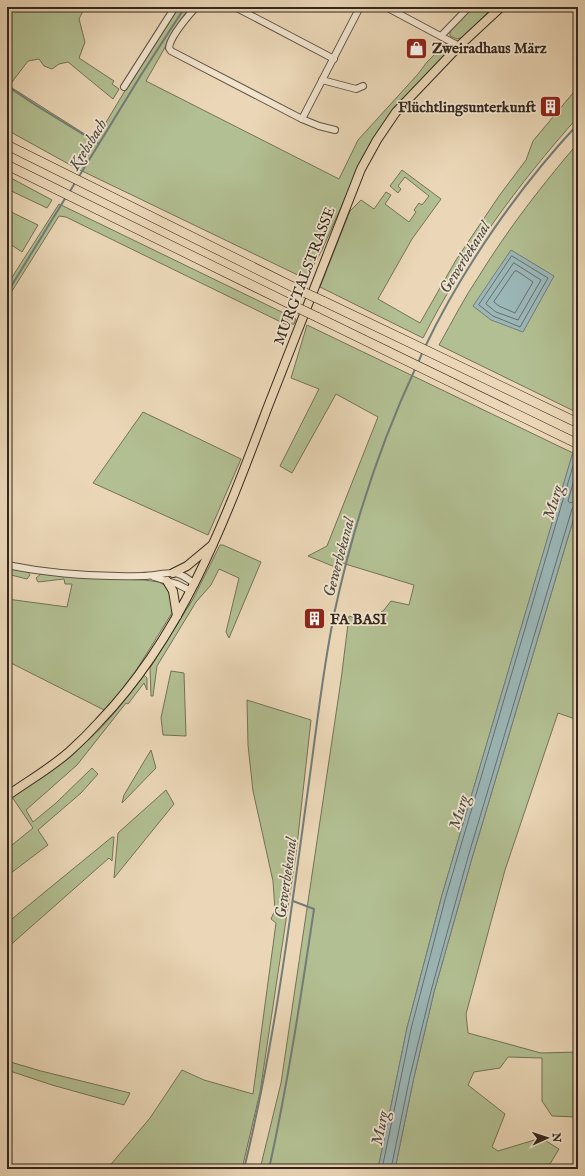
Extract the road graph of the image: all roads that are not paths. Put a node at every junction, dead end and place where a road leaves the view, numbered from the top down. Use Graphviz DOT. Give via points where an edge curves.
graph roads {
  1 [pos="175,7"];
  2 [pos="196,7"];
  3 [pos="235,7"];
  4 [pos="360,7"];
  5 [pos="386,7"];
  6 [pos="469,7"];
  7 [pos="500,7"];
  8 [pos="441,36"];
  9 [pos="460,46"];
  10 [pos="334,58"];
  11 [pos="322,80"];
  12 [pos="363,86"];
  13 [pos="124,87"];
  14 [pos="302,119"];
  15 [pos="335,130"];
  16 [pos="7,145"];
  17 [pos="7,164"];
  18 [pos="578,423"];
  19 [pos="578,444"];
  20 [pos="214,544"];
  21 [pos="7,565"];
  22 [pos="173,573"];
  23 [pos="153,576"];
  24 [pos="167,581"];
  25 [pos="193,587"];
  26 [pos="177,616"];
  27 [pos="7,796"];
  1 -- 13 [label="street"];
  2 -- 14 [label="street" via="171,41 171,51"];
  3 -- 10 [label="street"];
  4 -- 10 [label="street"];
  5 -- 8 [label="street"];
  6 -- 8 [label="street"];
  7 -- 9 [label="main road, MURGTALSTRASSE"];
  8 -- 9 [label="street"];
  9 -- 20 [label="main road, MURGTALSTRASSE" via="396,112 361,169"];
  10 -- 11 [label="street"];
  11 -- 12 [label="street" via="356,88"];
  11 -- 14 [label="street"];
  14 -- 15 [label="street"];
  16 -- 18 [label="highway, bridge" via="299,290"];
  17 -- 19 [label="highway, bridge"];
  20 -- 22 [label="main road" via="187,566"];
  20 -- 25 [label="main road, MURGTALSTRASSE"];
  21 -- 23 [label="street" via="71,574"];
  22 -- 23 [label="street"];
  22 -- 25 [label="street" via="181,575"];
  23 -- 24 [label="street"];
  24 -- 25 [label="street"];
  24 -- 26 [label="main road" via="173,591"];
  25 -- 26 [label="main road, MURGTALSTRASSE"];
  26 -- 27 [label="main road, MURGTALSTRASSE" via="144,667 100,721 70,751"];
}
